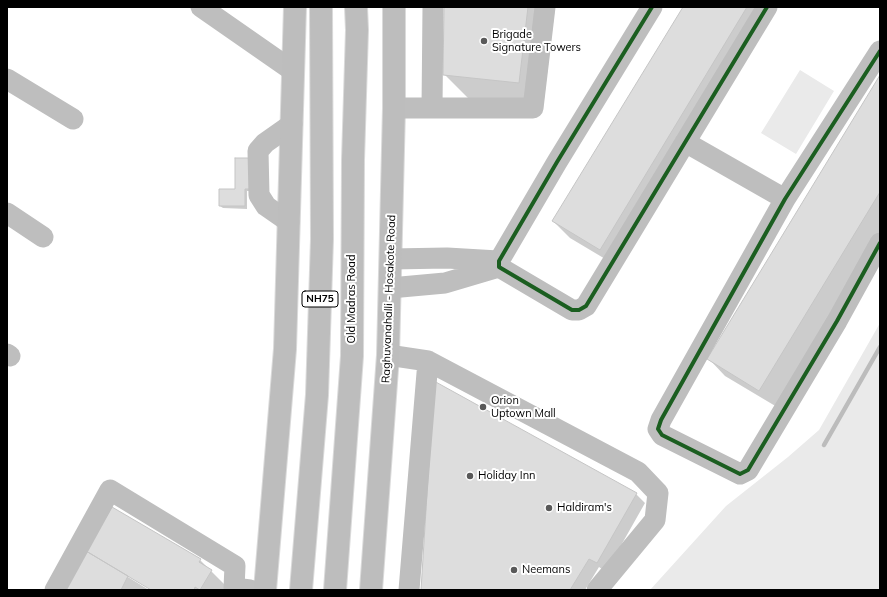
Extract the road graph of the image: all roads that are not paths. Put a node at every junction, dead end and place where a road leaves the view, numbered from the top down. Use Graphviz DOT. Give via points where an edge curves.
graph roads {
  1 [pos="201,7"];
  2 [pos="294,7"];
  3 [pos="321,7"];
  4 [pos="356,7"];
  5 [pos="394,7"];
  6 [pos="433,7"];
  7 [pos="545,7"];
  8 [pos="652,7"];
  9 [pos="767,7"];
  10 [pos="880,51"];
  11 [pos="293,71"];
  12 [pos="7,79"];
  13 [pos="394,108"];
  14 [pos="432,108"];
  15 [pos="73,119"];
  16 [pos="292,124"];
  17 [pos="685,142"];
  18 [pos="785,199"];
  19 [pos="7,213"];
  20 [pos="289,222"];
  21 [pos="43,237"];
  22 [pos="880,243"];
  23 [pos="391,259"];
  24 [pos="499,264"];
  25 [pos="390,288"];
  26 [pos="388,355"];
  27 [pos="428,361"];
  28 [pos="239,589"];
  29 [pos="55,590"];
  30 [pos="265,590"];
  31 [pos="301,590"];
  32 [pos="335,590"];
  33 [pos="371,590"];
  34 [pos="408,590"];
  35 [pos="597,590"];
  1 -- 11 [label="street"];
  2 -- 11 [label="main road"];
  3 -- 31 [label="main road, NH75" via="322,239 317,387"];
  4 -- 32 [label="main road, Old Madras Road / NH75" via="352,356"];
  5 -- 13 [label="main road, Raghuvanahalli - Hosakote Road"];
  6 -- 14 [label="street"];
  7 -- 14 [label="street" via="533,108"];
  8 -- 24 [label="street" via="557,162"];
  9 -- 17 [label="street"];
  10 -- 18 [label="street"];
  11 -- 16 [label="main road"];
  12 -- 15 [label="street"];
  13 -- 14 [label="street"];
  13 -- 23 [label="main road, Raghuvanahalli - Hosakote Road"];
  16 -- 20 [label="main road"];
  16 -- 20 [label="street" via="258,151 259,195 266,206"];
  17 -- 18 [label="street"];
  17 -- 24 [label="street" via="586,306 572,310"];
  18 -- 22 [label="street" via="658,429 662,436 740,474 748,470 837,321"];
  19 -- 21 [label="street"];
  20 -- 30 [label="main road" via="285,349"];
  23 -- 24 [label="street" via="447,258"];
  23 -- 25 [label="main road, Raghuvanahalli - Hosakote Road"];
  24 -- 25 [label="street" via="445,282"];
  25 -- 26 [label="main road, Raghuvanahalli - Hosakote Road"];
  26 -- 27 [label="street"];
  26 -- 33 [label="main road, Raghuvanahalli - Hosakote Road"];
  27 -- 34 [label="street"];
  27 -- 35 [label="street" via="638,472 658,493 655,520"];
  28 -- 29 [label="street" via="235,566 110,490"];
}
